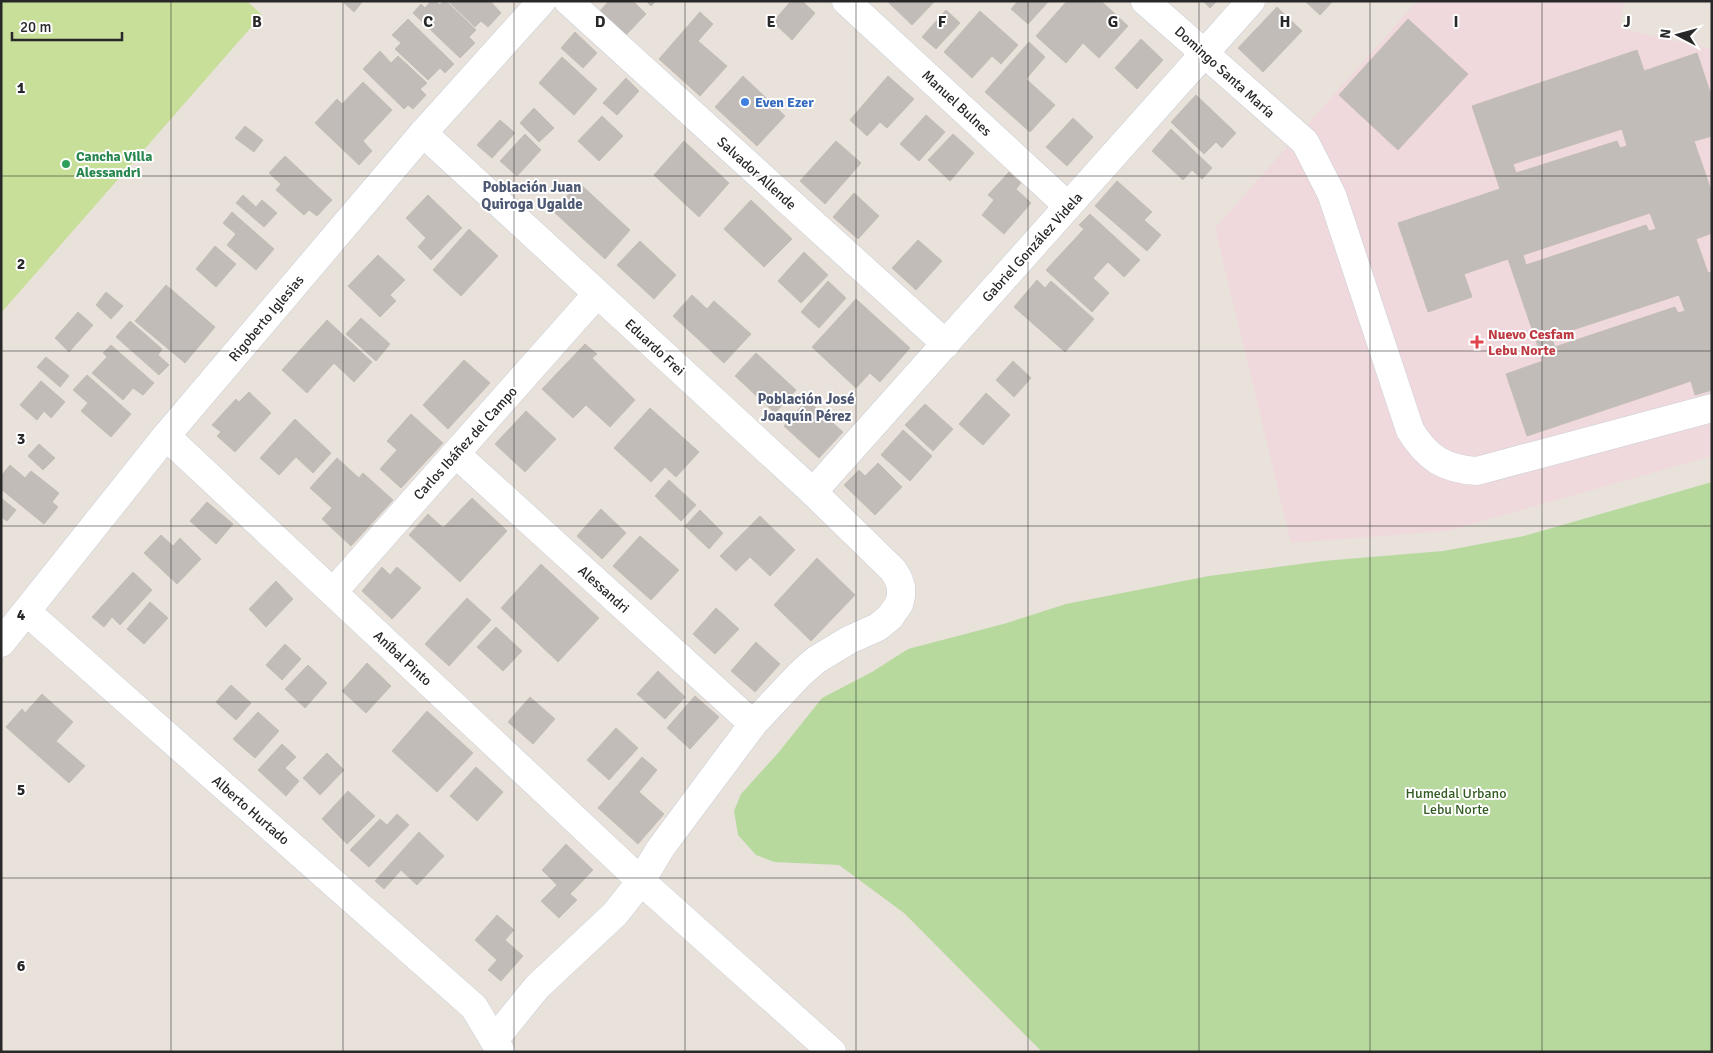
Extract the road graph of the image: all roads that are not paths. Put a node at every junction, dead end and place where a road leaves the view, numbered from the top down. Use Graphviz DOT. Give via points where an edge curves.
graph roads {
  1 [pos="542,1"];
  2 [pos="568,1"];
  3 [pos="846,1"];
  4 [pos="1146,1"];
  5 [pos="1251,1"];
  6 [pos="1204,53"];
  7 [pos="423,134"];
  8 [pos="1068,206"];
  9 [pos="597,294"];
  10 [pos="946,344"];
  11 [pos="1712,408"];
  12 [pos="166,436"];
  13 [pos="456,454"];
  14 [pos="814,492"];
  15 [pos="333,592"];
  16 [pos="27,612"];
  17 [pos="1,643"];
  18 [pos="753,724"];
  19 [pos="641,881"];
  20 [pos="497,1046"];
  21 [pos="832,1052"];
  1 -- 7 [label="street, Rigoberto Iglesias"];
  2 -- 10 [label="street, Salvador Allende"];
  3 -- 8 [label="street, Manuel Bulnes"];
  4 -- 6 [label="street, Domingo Santa María"];
  5 -- 6 [label="street, Gabriel González Videla"];
  6 -- 8 [label="street, Gabriel González Videla"];
  6 -- 11 [label="street, Domingo Santa María" via="1305,142 1332,195 1410,430 1431,457 1446,466 1477,471"];
  7 -- 9 [label="street, Eduardo Frei"];
  7 -- 12 [label="street, Rigoberto Iglesias"];
  8 -- 10 [label="street, Gabriel González Videla"];
  9 -- 13 [label="street, Carlos Ibáñez del Campo"];
  9 -- 14 [label="street, Eduardo Frei"];
  10 -- 14 [label="street, Gabriel González Videla"];
  12 -- 15 [label="street, Aníbal Pinto"];
  12 -- 16 [label="street, Rigoberto Iglesias"];
  13 -- 15 [label="street, Carlos Ibáñez del Campo"];
  13 -- 18 [label="street, Alessandri"];
  14 -- 18 [label="street, Eduardo Frei" via="893,570 901,587 899,604 878,627 816,660"];
  15 -- 19 [label="street, Aníbal Pinto"];
  16 -- 17 [label="street, Rigoberto Iglesias"];
  16 -- 20 [label="street, Alberto Hurtado" via="474,1007"];
  18 -- 19 [label="street, Eduardo Frei" via="660,849"];
  19 -- 20 [label="street, Eduardo Frei" via="615,914 537,987"];
  19 -- 21 [label="street, Aníbal Pinto"];
}
